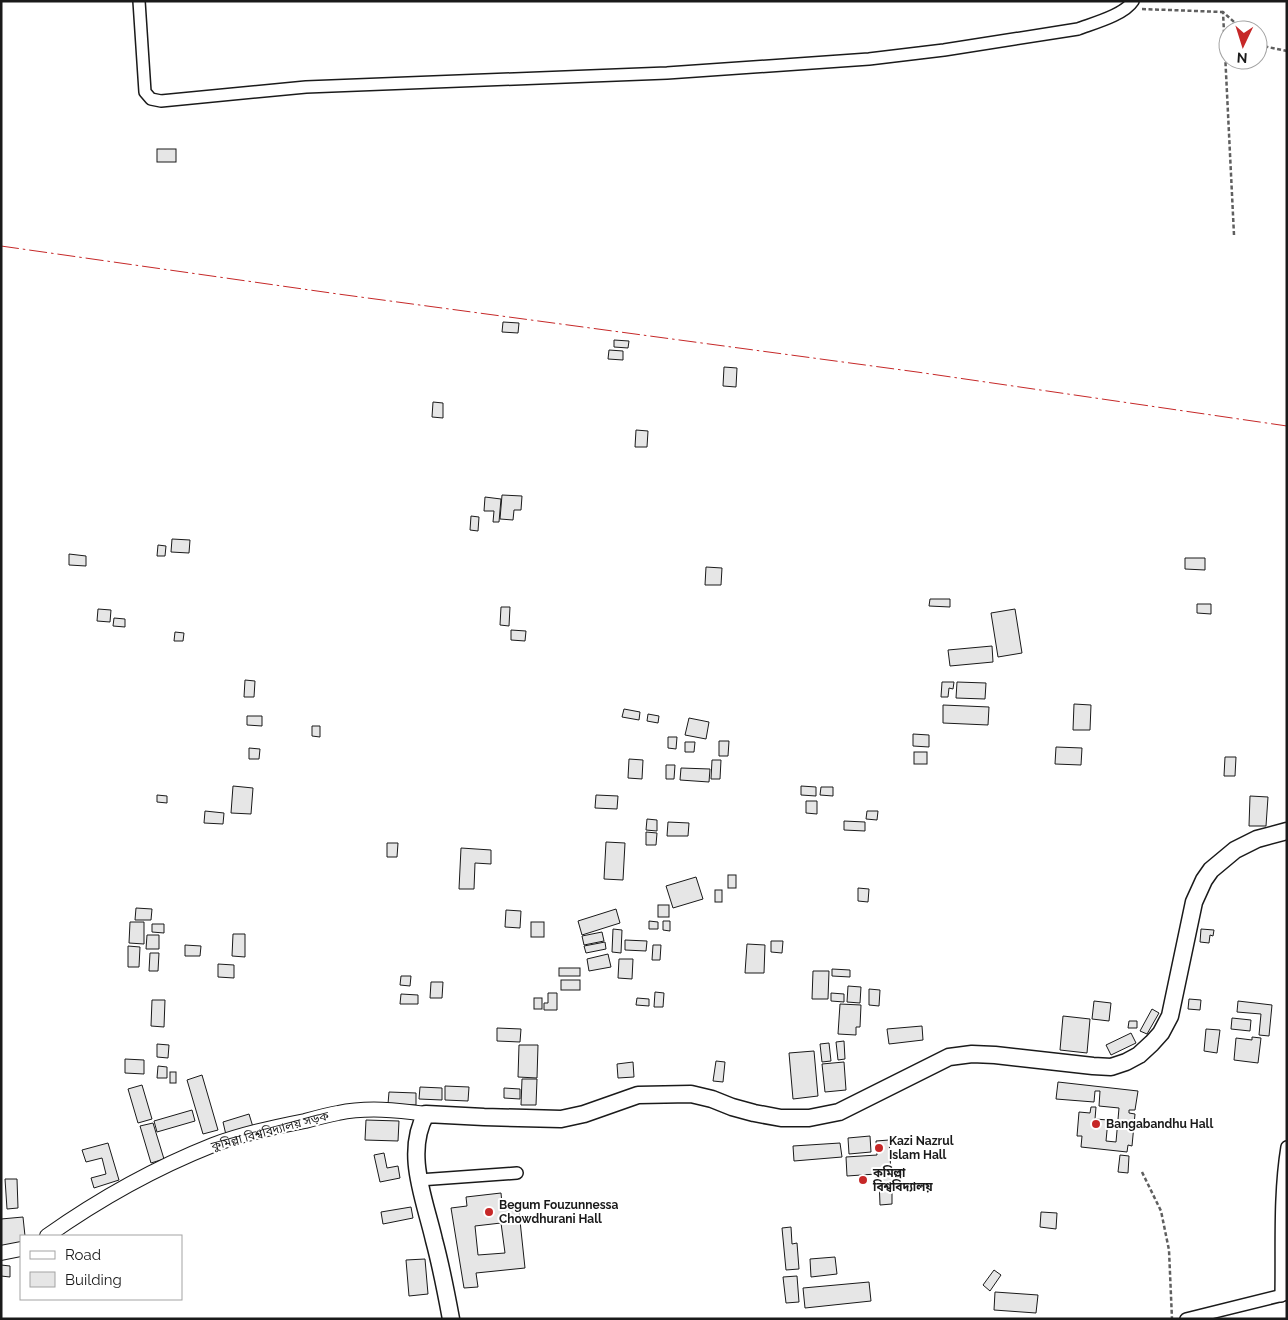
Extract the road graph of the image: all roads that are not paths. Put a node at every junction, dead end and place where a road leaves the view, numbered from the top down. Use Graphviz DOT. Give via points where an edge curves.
graph roads {
  1 [pos="139,1"];
  2 [pos="1131,5"];
  3 [pos="1287,831"];
  4 [pos="426,1114"];
  5 [pos="1287,1147"];
  6 [pos="517,1173"];
  7 [pos="419,1180"];
  8 [pos="48,1235"];
  9 [pos="20,1249"];
  10 [pos="1,1253"];
  11 [pos="1284,1295"];
  12 [pos="452,1319"];
  13 [pos="1186,1319"];
  1 -- 2 [label="street" via="145,92 151,99 161,101 306,87 667,74 869,59 1078,29"];
  3 -- 4 [label="main road" via="1257,838 1235,850 1211,870 1194,902 1170,1016 1161,1033 1139,1055 1111,1067 995,1055 949,1057 839,1112 809,1118 781,1118 754,1113 691,1094 638,1095 561,1119"];
  4 -- 7 [label="main road" via="417,1140"];
  4 -- 8 [label="street, কুমিল্লা বিশ্ববিদ্যালয় সড়ক" via="403,1110 339,1112 214,1145 129,1185"];
  5 -- 11 [label="street" via="1283,1200"];
  6 -- 7 [label="street"];
  7 -- 12 [label="main road"];
  9 -- 10 [label="street"];
  11 -- 13 [label="street"];
}
